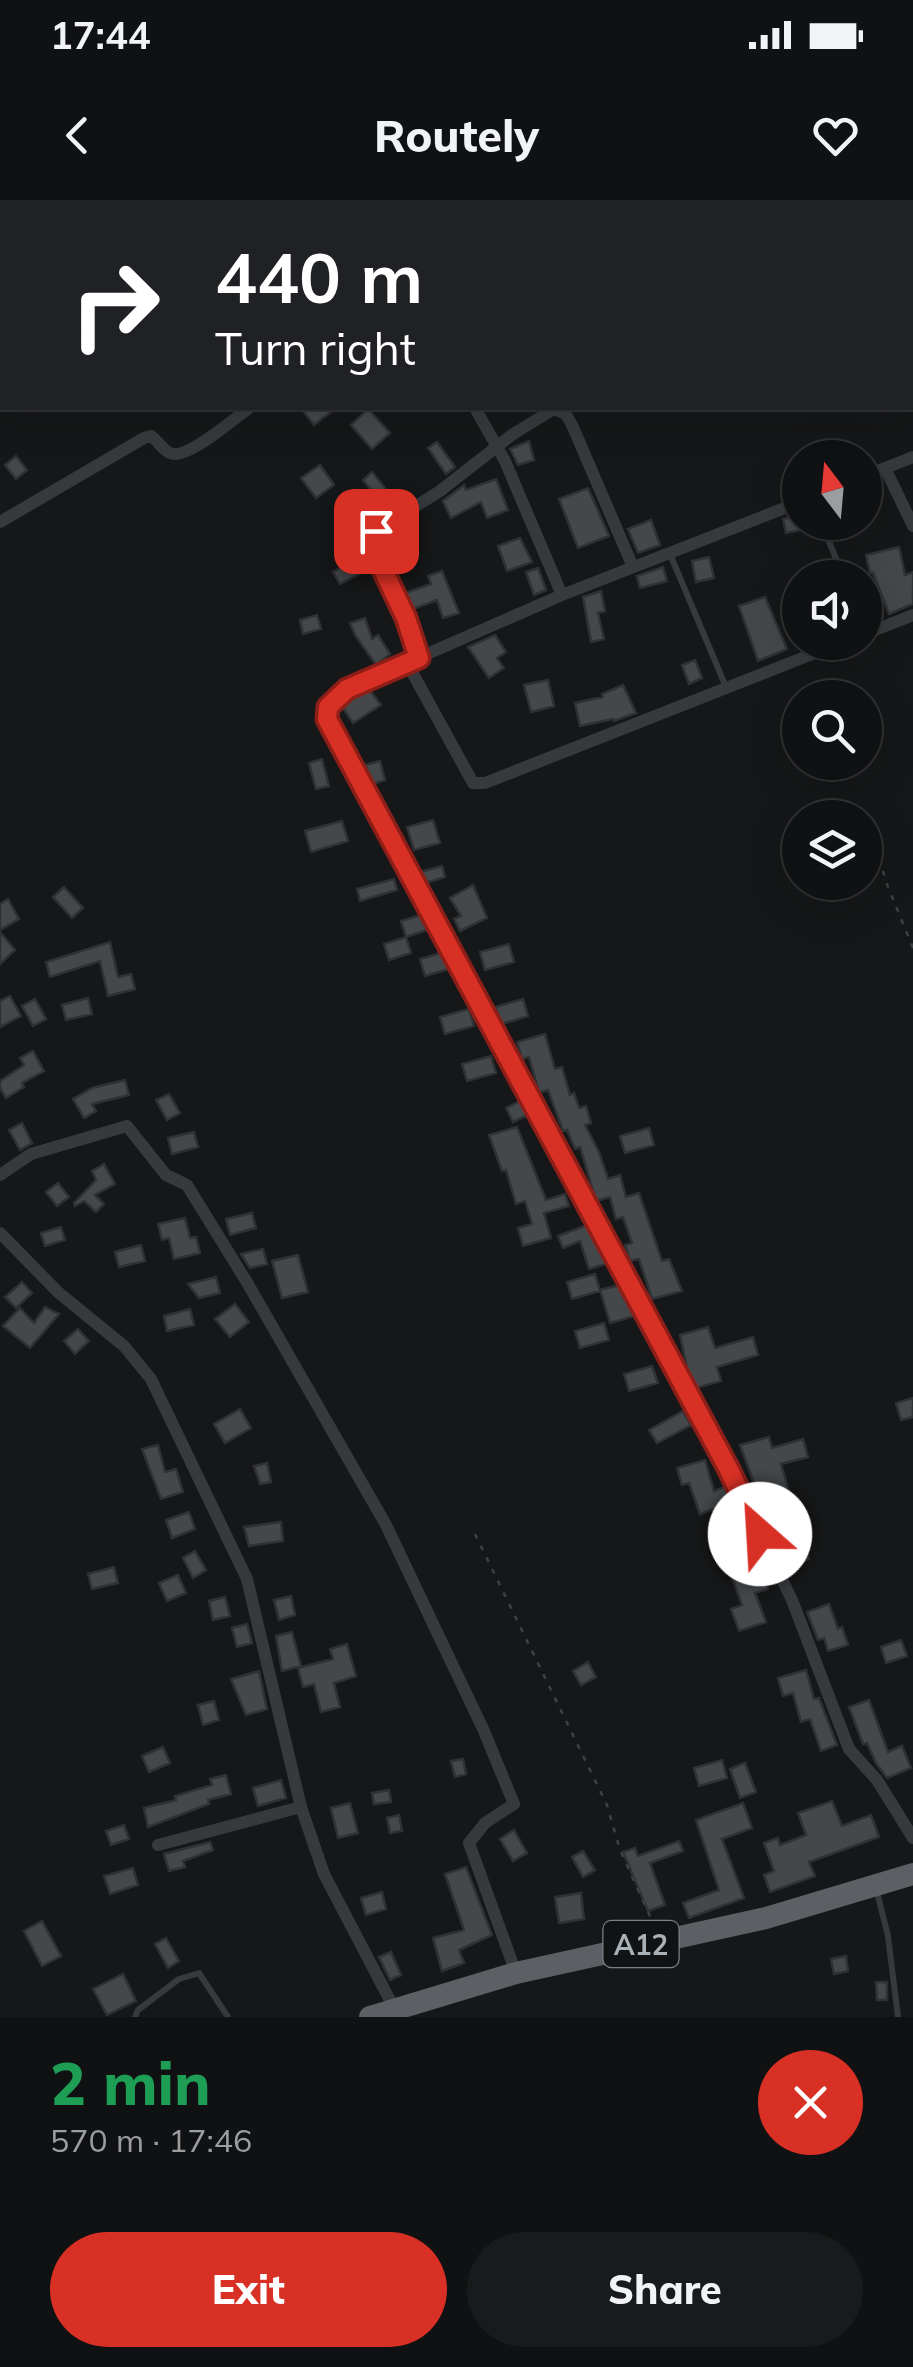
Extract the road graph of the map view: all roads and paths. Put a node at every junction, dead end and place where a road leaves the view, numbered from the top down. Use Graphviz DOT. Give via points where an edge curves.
graph roads {
  1 [pos="247,410"];
  2 [pos="476,410"];
  3 [pos="552,410"];
  4 [pos="556,410"];
  5 [pos="497,446"];
  6 [pos="913,457"];
  7 [pos="886,468"];
  8 [pos="882,470"];
  9 [pos="782,509"];
  10 [pos="0,522"];
  11 [pos="913,526"];
  12 [pos="670,554"];
  13 [pos="634,567"];
  14 [pos="562,595"];
  15 [pos="913,615"];
  16 [pos="882,626"];
  17 [pos="413,660"];
  18 [pos="797,660"];
  19 [pos="726,688"];
  20 [pos="882,867"];
  21 [pos="913,948"];
  22 [pos="0,1175"];
  23 [pos="0,1233"];
  24 [pos="476,1534"];
  25 [pos="301,1807"];
  26 [pos="913,1838"];
  27 [pos="158,1845"];
  28 [pos="913,1874"];
  29 [pos="876,1886"];
  30 [pos="661,1940"];
  31 [pos="516,1973"];
  32 [pos="394,2008"];
  33 [pos="135,2017"];
  34 [pos="228,2017"];
  35 [pos="370,2017"];
  36 [pos="898,2017"];
  1 -- 10 [label="street" via="177,454 144,438"];
  2 -- 5 [label="street"];
  3 -- 5 [label="street"];
  4 -- 13 [label="street" via="566,414"];
  5 -- 14 [label="street"];
  5 -- 17 [label="street" via="376,531 372,541 406,618"];
  6 -- 7 [label="street"];
  7 -- 8 [label="street"];
  7 -- 11 [label="street"];
  9 -- 12 [label="street"];
  12 -- 13 [label="street"];
  12 -- 19 [label="lane"];
  13 -- 14 [label="street"];
  14 -- 17 [label="street"];
  15 -- 16 [label="street"];
  17 -- 19 [label="street" via="473,783"];
  17 -- 26 [label="street" via="347,689 328,707 327,719 728,1468 792,1600 849,1749"];
  18 -- 19 [label="street"];
  20 -- 21 [label="path"];
  22 -- 31 [label="street" via="31,1154 127,1126 166,1175 187,1185 386,1525 484,1730 514,1804 484,1823 469,1843"];
  23 -- 25 [label="street" via="151,1379 247,1580"];
  24 -- 30 [label="path" via="607,1805"];
  25 -- 27 [label="street"];
  25 -- 32 [label="street" via="324,1874"];
  28 -- 29 [label="highway, A12"];
  29 -- 30 [label="highway, A12"];
  29 -- 36 [label="lane"];
  30 -- 31 [label="highway, A12"];
  31 -- 32 [label="highway, A12"];
  32 -- 35 [label="highway, A12"];
  33 -- 34 [label="lane" via="179,1980 199,1973"];
}
